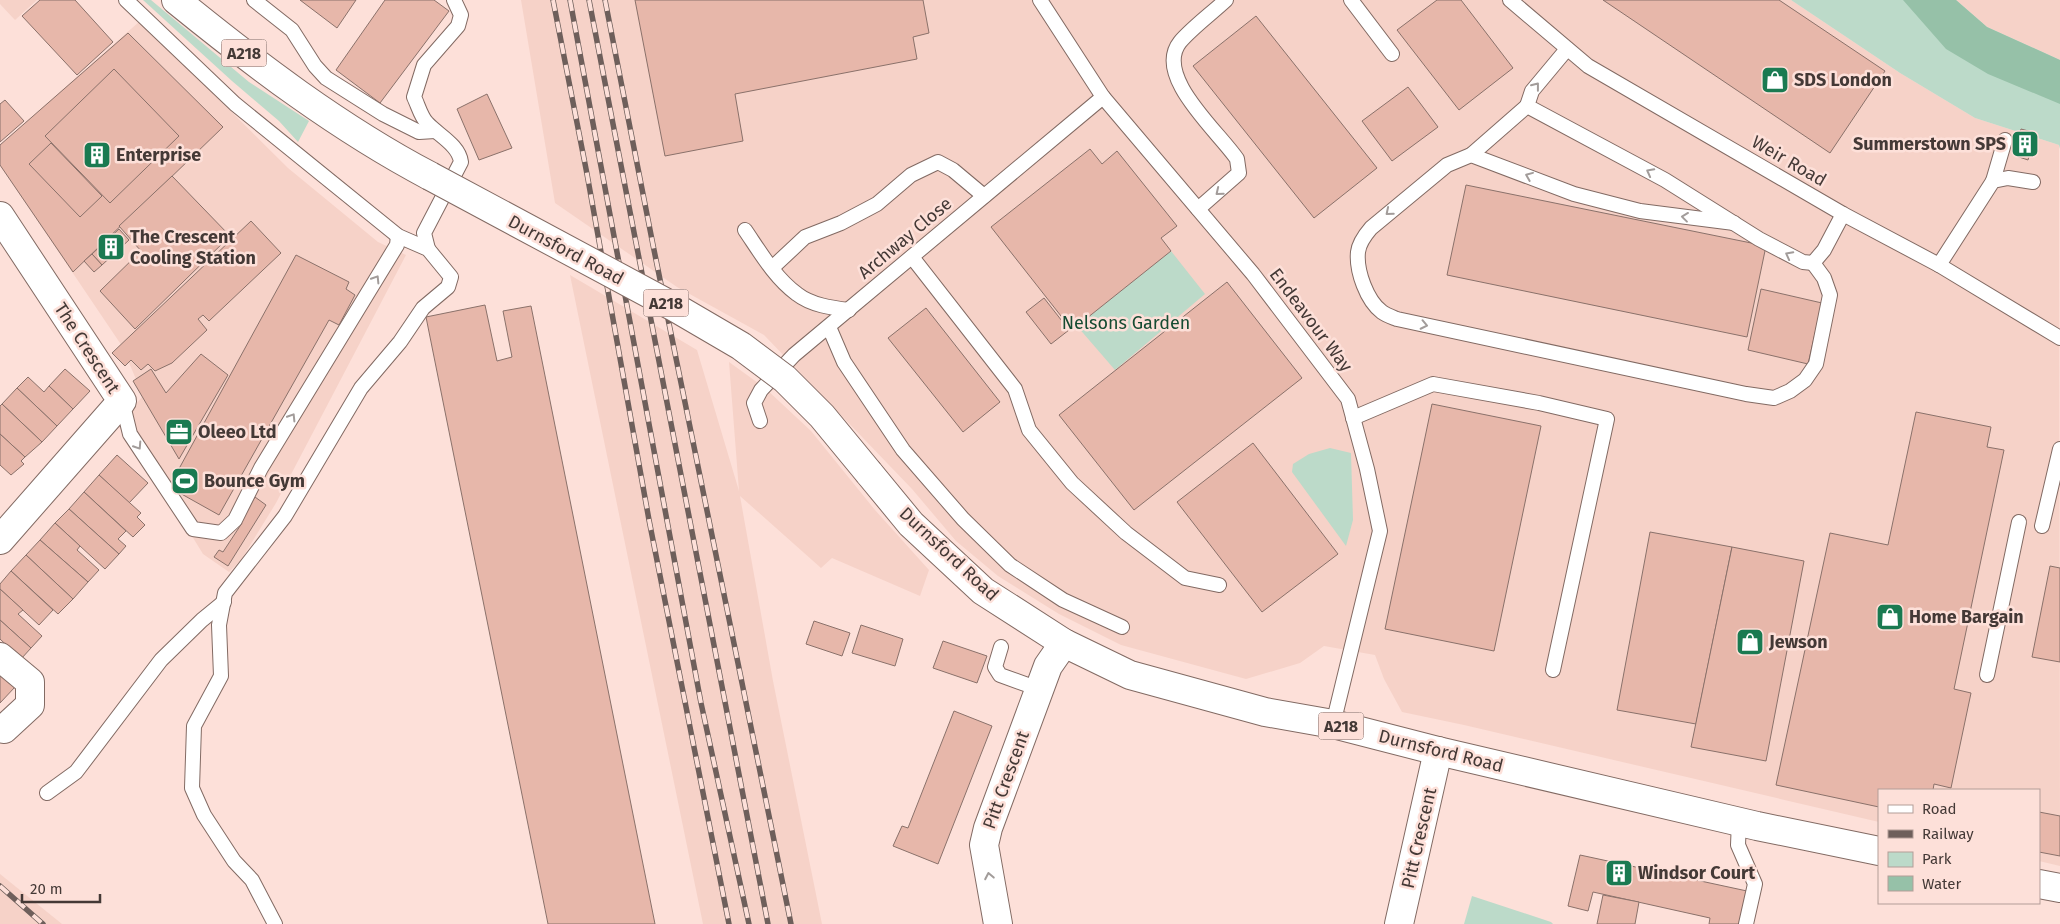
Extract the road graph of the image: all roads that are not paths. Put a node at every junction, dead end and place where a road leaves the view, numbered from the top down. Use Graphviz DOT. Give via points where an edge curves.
graph roads {
  1 [pos="126,0"];
  2 [pos="176,0"];
  3 [pos="254,0"];
  4 [pos="454,0"];
  5 [pos="1040,0"];
  6 [pos="1226,0"];
  7 [pos="1351,0"];
  8 [pos="1510,0"];
  9 [pos="1567,49"];
  10 [pos="1392,54"];
  11 [pos="1102,97"];
  12 [pos="1527,106"];
  13 [pos="435,131"];
  14 [pos="2005,140"];
  15 [pos="1472,155"];
  16 [pos="1993,181"];
  17 [pos="2033,182"];
  18 [pos="984,196"];
  19 [pos="1198,209"];
  20 [pos="1843,214"];
  21 [pos="0,216"];
  22 [pos="1734,223"];
  23 [pos="745,230"];
  24 [pos="398,236"];
  25 [pos="428,249"];
  26 [pos="912,257"];
  27 [pos="1813,263"];
  28 [pos="1939,265"];
  29 [pos="772,268"];
  30 [pos="849,310"];
  31 [pos="828,327"];
  32 [pos="2060,338"];
  33 [pos="122,401"];
  34 [pos="1353,418"];
  35 [pos="760,421"];
  36 [pos="2060,449"];
  37 [pos="2019,522"];
  38 [pos="2042,526"];
  39 [pos="0,540"];
  40 [pos="1219,585"];
  41 [pos="224,602"];
  42 [pos="1122,627"];
  43 [pos="1064,643"];
  44 [pos="1001,647"];
  45 [pos="0,657"];
  46 [pos="1553,670"];
  47 [pos="1987,675"];
  48 [pos="1040,689"];
  49 [pos="1334,724"];
  50 [pos="4,729"];
  51 [pos="1438,752"];
  52 [pos="47,793"];
  53 [pos="1738,821"];
  54 [pos="1878,851"];
  55 [pos="2040,884"];
  56 [pos="2060,888"];
  57 [pos="275,924"];
  58 [pos="998,924"];
  59 [pos="1399,924"];
  60 [pos="1746,924"];
  1 -- 24 [label="lane" via="235,104"];
  2 -- 43 [label="main road, Durnsford Road / A218, bridge" via="314,104 401,161 741,346 786,379 816,410 910,524 983,591"];
  3 -- 13 [label="lane" via="292,30 326,78 419,132"];
  4 -- 13 [label="lane" via="461,15 458,26 424,65 414,97 425,122"];
  5 -- 11 [label="lane, Endeavour Way"];
  6 -- 19 [label="lane, one-way" via="1180,43 1173,56 1174,74 1182,90 1237,159 1239,173"];
  7 -- 10 [label="lane"];
  8 -- 9 [label="lane, Weir Road"];
  12 -- 9 [label="lane, one-way" via="1532,91"];
  9 -- 20 [label="lane, Weir Road" via="1588,66"];
  11 -- 18 [label="lane, Archway Close"];
  11 -- 19 [label="lane, Endeavour Way"];
  12 -- 15 [label="lane"];
  22 -- 12 [label="lane, one-way" via="1665,180"];
  13 -- 25 [label="lane" via="460,156 461,162 424,233"];
  14 -- 16 [label="lane"];
  22 -- 15 [label="lane, one-way" via="1640,211 1574,194"];
  15 -- 27 [label="lane, one-way" via="1447,165 1363,238 1358,252 1359,270 1373,303 1383,313 1397,319 1561,355 1774,398 1805,380 1816,364 1830,295 1824,278"];
  16 -- 17 [label="lane" via="2008,178"];
  16 -- 28 [label="lane"];
  18 -- 26 [label="lane, Archway Close"];
  18 -- 29 [label="lane" via="938,162 911,175 877,204 805,237"];
  19 -- 34 [label="lane, Endeavour Way" via="1253,274 1348,399"];
  20 -- 27 [label="lane" via="1824,250"];
  20 -- 28 [label="lane, Weir Road"];
  21 -- 33 [label="main road, The Crescent"];
  27 -- 22 [label="lane, one-way" via="1803,262"];
  23 -- 29 [label="lane"];
  24 -- 25 [label="lane"];
  33 -- 24 [label="lane, one-way" via="130,434 193,530 221,533 235,520 261,468 397,245"];
  25 -- 41 [label="lane" via="451,276 448,287 423,308 400,342 361,388 285,516 225,593"];
  26 -- 30 [label="lane, Archway Close"];
  26 -- 40 [label="lane" via="1015,389 1029,430 1072,483 1126,533 1184,578"];
  28 -- 32 [label="lane, Weir Road"];
  29 -- 30 [label="lane" via="798,295 826,307"];
  30 -- 31 [label="lane, Archway Close"];
  31 -- 35 [label="lane, Archway Close" via="794,355 761,390 754,403"];
  31 -- 42 [label="lane" via="844,362 903,450 963,519 1010,565 1062,600"];
  33 -- 39 [label="main road, The Crescent"];
  34 -- 46 [label="lane" via="1433,384 1607,419"];
  34 -- 49 [label="lane, Endeavour Way" via="1380,531"];
  36 -- 38 [label="lane"];
  37 -- 47 [label="lane"];
  41 -- 52 [label="lane" via="160,660 76,772"];
  41 -- 57 [label="lane" via="219,625 221,676 194,726 192,788 204,815 234,861 252,880"];
  43 -- 48 [label="main road, Pitt Crescent" via="1048,666"];
  43 -- 49 [label="main road, Durnsford Road / A218" via="1130,675 1265,712"];
  44 -- 48 [label="lane" via="994,667 1000,675"];
  45 -- 50 [label="main road" via="30,682 30,705"];
  58 -- 48 [label="main road, Pitt Crescent, one-way" via="984,845"];
  49 -- 51 [label="main road, Durnsford Road / A218"];
  51 -- 53 [label="main road, Durnsford Road / A218"];
  51 -- 59 [label="main road, Pitt Crescent"];
  53 -- 54 [label="main road, Durnsford Road / A218"];
  53 -- 60 [label="lane" via="1738,845 1755,884"];
  55 -- 56 [label="main road"];
}
